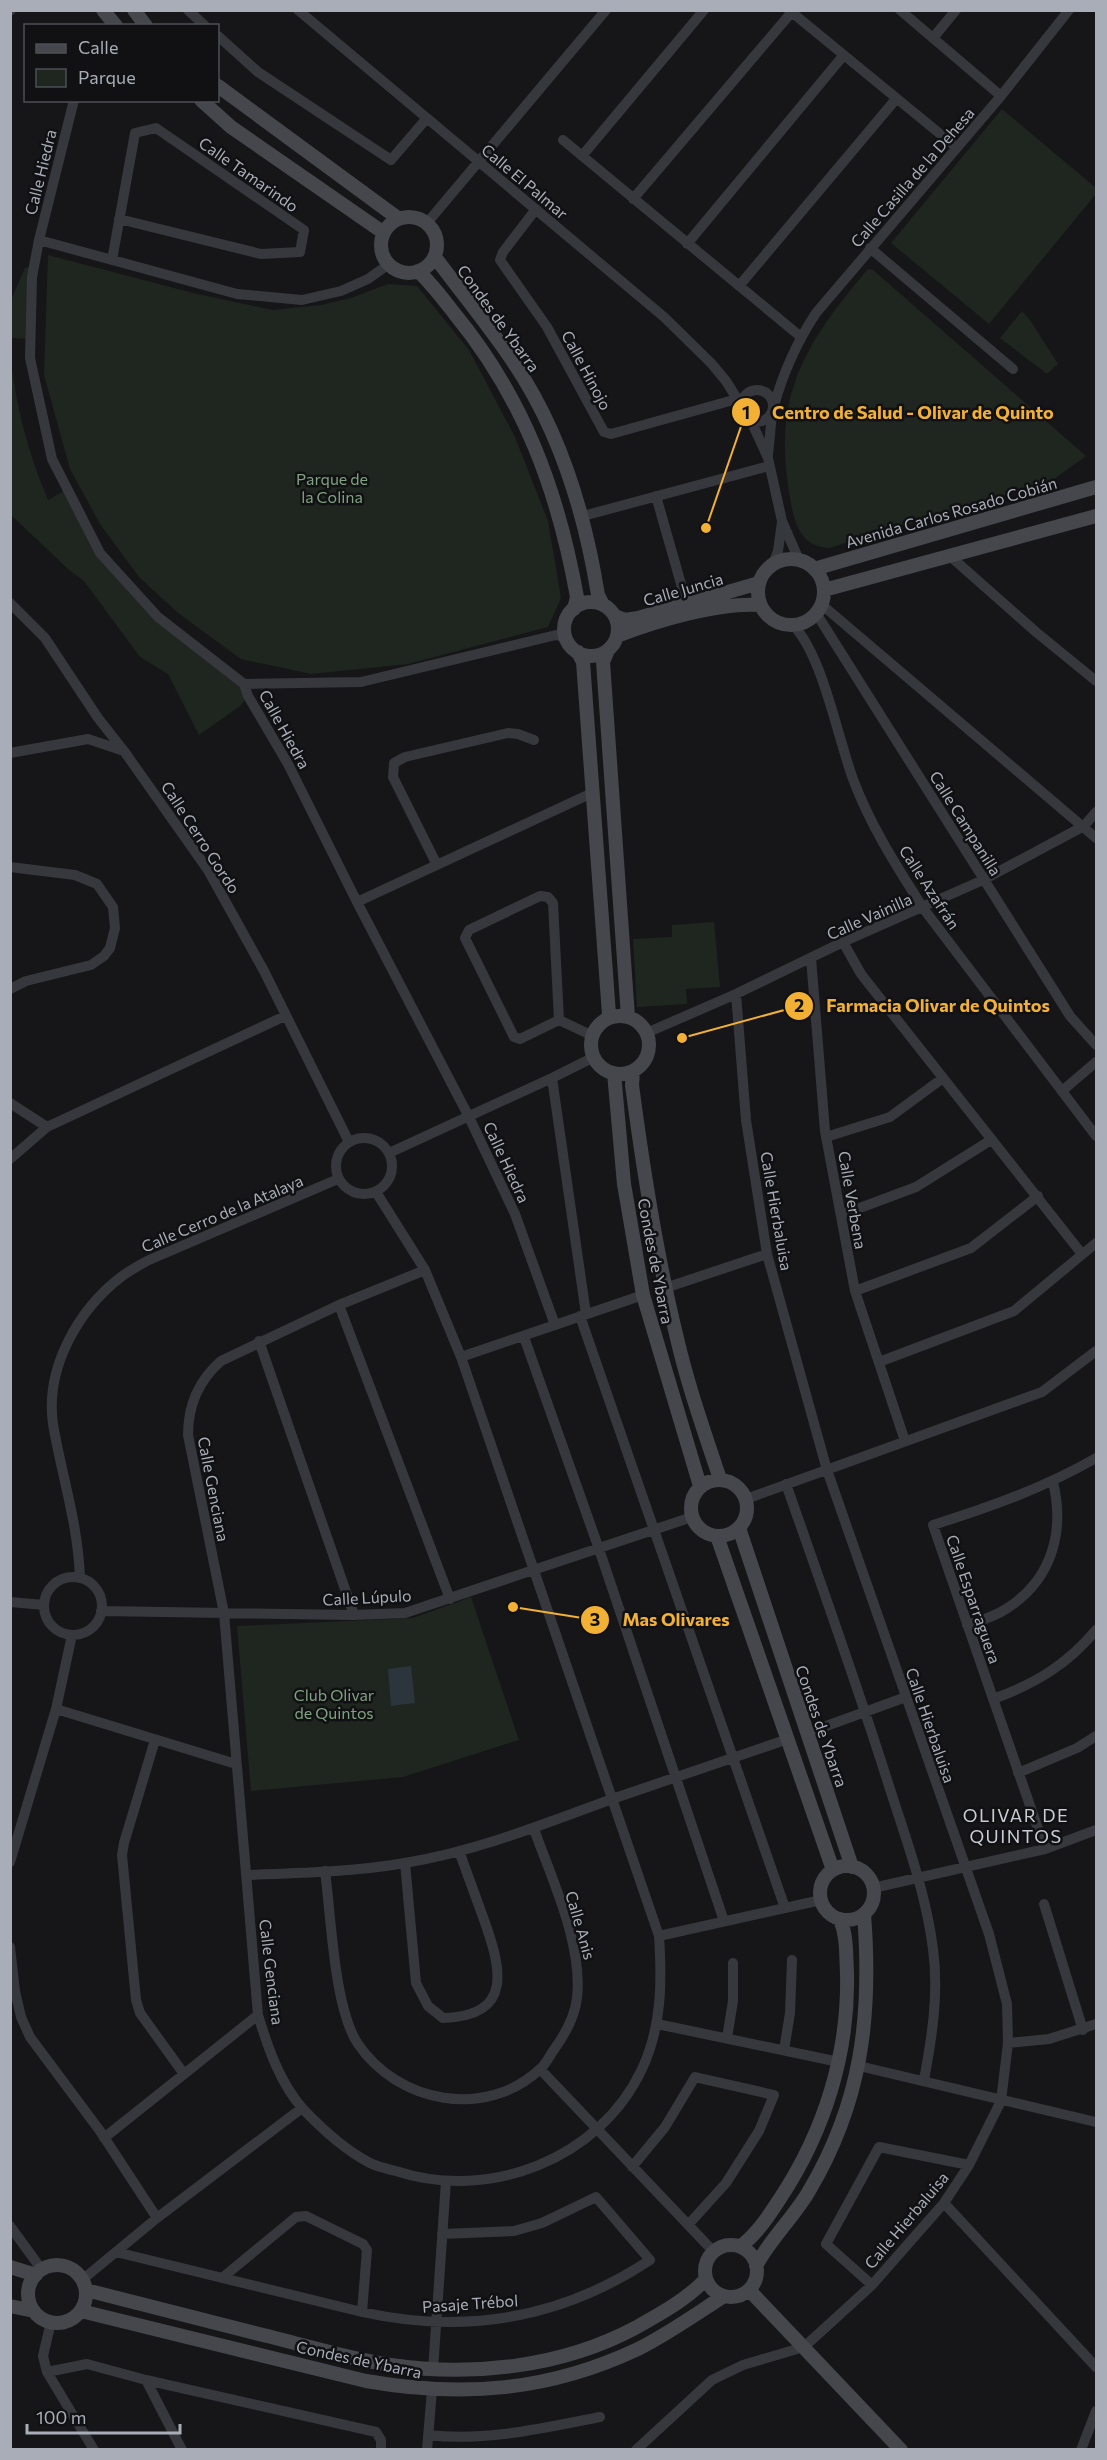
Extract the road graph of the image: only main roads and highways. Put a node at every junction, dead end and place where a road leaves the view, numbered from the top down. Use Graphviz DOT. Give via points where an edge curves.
graph roads {
  1 [pos="134,10"];
  2 [pos="144,24"];
  3 [pos="219,87"];
  4 [pos="203,102"];
  5 [pos="399,219"];
  6 [pos="384,233"];
  7 [pos="435,257"];
  8 [pos="418,271"];
  9 [pos="1096,487"];
  10 [pos="1096,516"];
  11 [pos="814,569"];
  12 [pos="759,583"];
  13 [pos="824,590"];
  14 [pos="603,604"];
  15 [pos="760,605"];
  16 [pos="574,609"];
  17 [pos="615,616"];
  18 [pos="617,636"];
  19 [pos="608,650"];
  20 [pos="578,652"];
  21 [pos="628,1017"];
  22 [pos="607,1019"];
  23 [pos="633,1071"];
  24 [pos="614,1073"];
  25 [pos="720,1479"];
  26 [pos="700,1486"];
  27 [pos="739,1528"];
  28 [pos="717,1536"];
  29 [pos="852,1867"];
  30 [pos="833,1870"];
  31 [pos="864,1914"];
  32 [pos="840,1919"];
  33 [pos="741,2247"];
  34 [pos="756,2266"];
  35 [pos="10,2267"];
  36 [pos="39,2272"];
  37 [pos="706,2279"];
  38 [pos="84,2285"];
  39 [pos="750,2290"];
  40 [pos="723,2296"];
  41 [pos="10,2306"];
  42 [pos="34,2311"];
  43 [pos="81,2311"];
  44 [pos="901,2450"];
  1 -- 2 [label="main road"];
  3 -- 5 [label="main road"];
  4 -- 6 [label="main road" via="231,127"];
  5 -- 6 [label="main road"];
  5 -- 7 [label="main road" via="414,217 427,223 437,239"];
  6 -- 8 [label="main road" via="382,249 389,264 400,271"];
  7 -- 8 [label="main road"];
  7 -- 14 [label="main road, Condes de Ybarra" via="515,364 534,396 583,516"];
  8 -- 16 [label="main road, Condes de Ybarra" via="481,346 524,420 561,520 578,597"];
  9 -- 11 [label="main road, Avenida Carlos Rosado Cobián"];
  10 -- 13 [label="main road"];
  11 -- 12 [label="main road" via="799,560 781,560 773,564"];
  11 -- 13 [label="main road"];
  12 -- 15 [label="main road"];
  12 -- 17 [label="main road, Calle Juncia" via="638,618 625,620"];
  13 -- 15 [label="main road" via="819,608 802,623 774,620"];
  14 -- 16 [label="main road" via="588,603"];
  14 -- 17 [label="main road"];
  15 -- 18 [label="main road, Calle Juncia" via="742,603 716,608"];
  16 -- 20 [label="main road" via="562,634"];
  17 -- 18 [label="main road"];
  18 -- 19 [label="main road"];
  19 -- 20 [label="main road" via="593,656"];
  19 -- 21 [label="main road" via="603,662"];
  20 -- 22 [label="main road" via="583,662"];
  21 -- 22 [label="main road"];
  21 -- 23 [label="main road" via="643,1027 648,1036 648,1052"];
  22 -- 24 [label="main road" via="593,1036 592,1050 606,1070"];
  23 -- 24 [label="main road"];
  23 -- 25 [label="main road, Condes de Ybarra" via="644,1179 665,1288 690,1388"];
  24 -- 26 [label="main road, Condes de Ybarra" via="624,1184 643,1295"];
  25 -- 26 [label="main road"];
  25 -- 27 [label="main road" via="735,1484 746,1499 747,1513"];
  26 -- 28 [label="main road" via="691,1500 692,1517 702,1531"];
  27 -- 28 [label="main road"];
  27 -- 29 [label="main road, Condes de Ybarra"];
  28 -- 30 [label="main road"];
  29 -- 30 [label="main road"];
  29 -- 31 [label="main road" via="866,1874 873,1888 872,1902"];
  30 -- 32 [label="main road" via="822,1883 821,1900"];
  31 -- 32 [label="main road"];
  31 -- 34 [label="main road" via="866,2020 852,2095 822,2168"];
  32 -- 33 [label="main road" via="845,1931 847,1992 832,2090 811,2145 771,2212"];
  33 -- 34 [label="main road" via="752,2254"];
  33 -- 37 [label="main road" via="725,2246 713,2251 706,2265"];
  34 -- 39 [label="main road" via="756,2283"];
  35 -- 36 [label="main road"];
  36 -- 38 [label="main road" via="50,2266 69,2268"];
  36 -- 42 [label="main road" via="30,2284"];
  37 -- 38 [label="main road, Condes de Ybarra" via="656,2316 592,2347 497,2368 434,2370 336,2353"];
  37 -- 40 [label="main road"];
  38 -- 43 [label="main road" via="86,2298"];
  39 -- 40 [label="main road"];
  39 -- 44 [label="main road"];
  40 -- 43 [label="main road, Condes de Ybarra" via="640,2348 584,2372 498,2390 432,2390 366,2381"];
  41 -- 42 [label="main road"];
  42 -- 43 [label="main road" via="51,2322 67,2321"];
}
